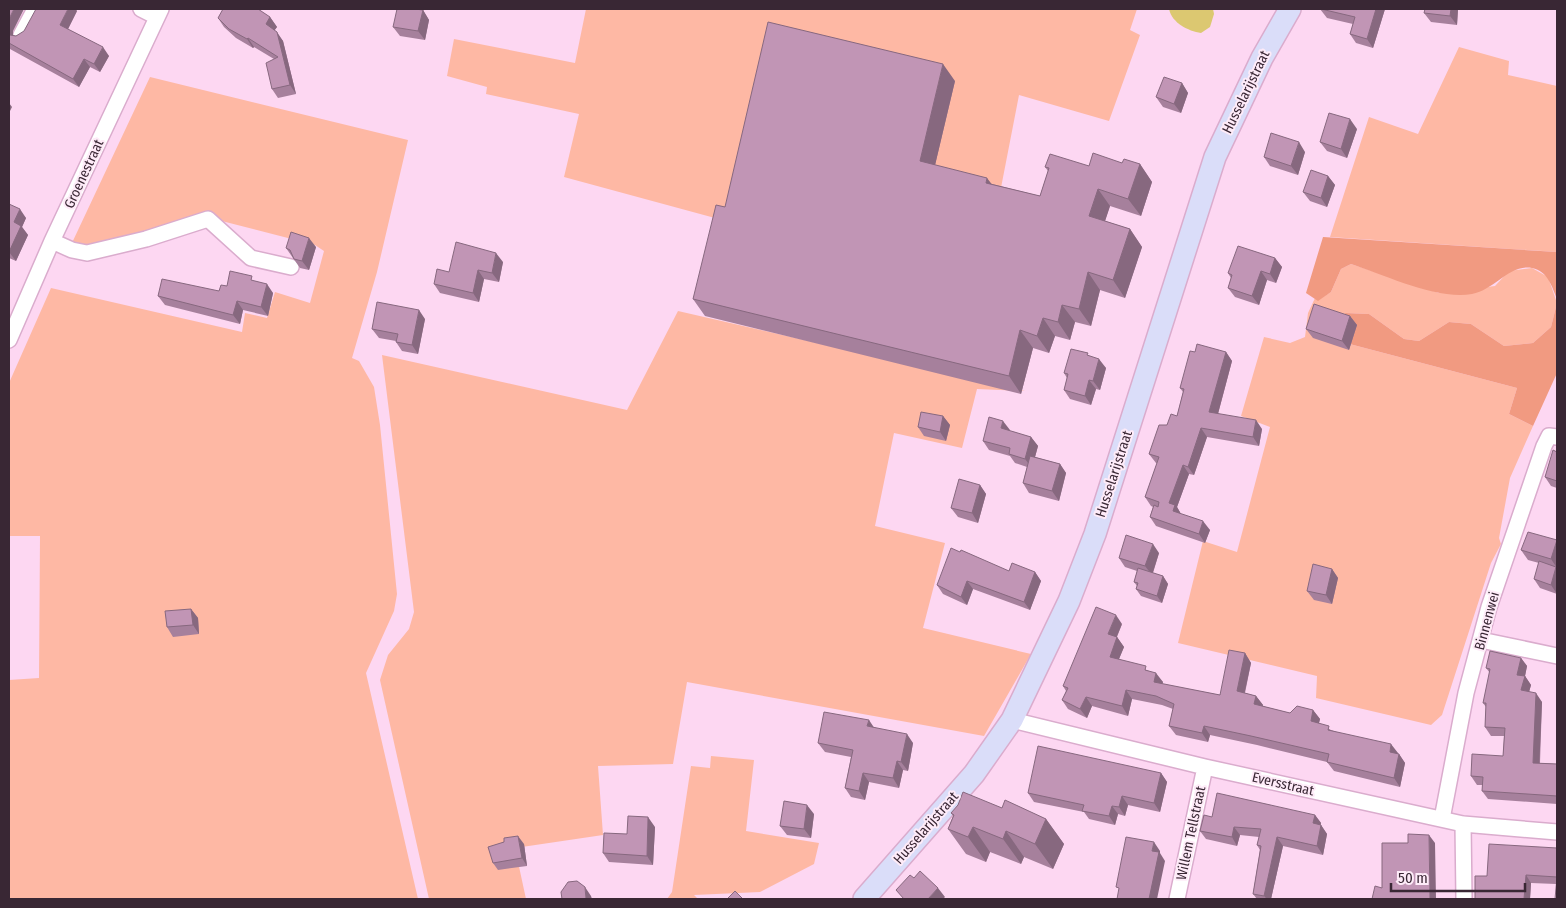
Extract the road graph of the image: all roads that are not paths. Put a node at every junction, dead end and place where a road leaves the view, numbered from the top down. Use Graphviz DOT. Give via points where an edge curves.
graph roads {
  1 [pos="35,9"];
  2 [pos="141,9"];
  3 [pos="1290,9"];
  4 [pos="159,13"];
  5 [pos="21,35"];
  6 [pos="52,241"];
  7 [pos="290,267"];
  8 [pos="9,340"];
  9 [pos="1557,437"];
  10 [pos="1481,640"];
  11 [pos="1557,656"];
  12 [pos="1012,720"];
  13 [pos="1205,767"];
  14 [pos="1442,819"];
  15 [pos="1463,824"];
  16 [pos="1557,832"];
  17 [pos="864,899"];
  18 [pos="1177,899"];
  19 [pos="1464,899"];
  1 -- 5 [label="street"];
  2 -- 4 [label="street"];
  3 -- 12 [label="street, Husselarijstraat" via="1262,58 1215,157 1095,534 1069,601"];
  4 -- 6 [label="street, Groenestraat"];
  6 -- 7 [label="street" via="87,254 208,219 251,258"];
  6 -- 8 [label="street, Groenestraat"];
  9 -- 10 [label="street, Binnenwei" via="1549,436 1544,446"];
  10 -- 11 [label="street"];
  10 -- 14 [label="street, Binnenwei" via="1458,730"];
  12 -- 13 [label="street, Eversstraat"];
  12 -- 17 [label="street, Husselarijstraat" via="974,774"];
  13 -- 14 [label="street, Eversstraat"];
  13 -- 18 [label="street, Willem Tellstraat"];
  14 -- 15 [label="street, Eversstraat"];
  15 -- 16 [label="street, Eversstraat"];
  15 -- 19 [label="street"];
}
